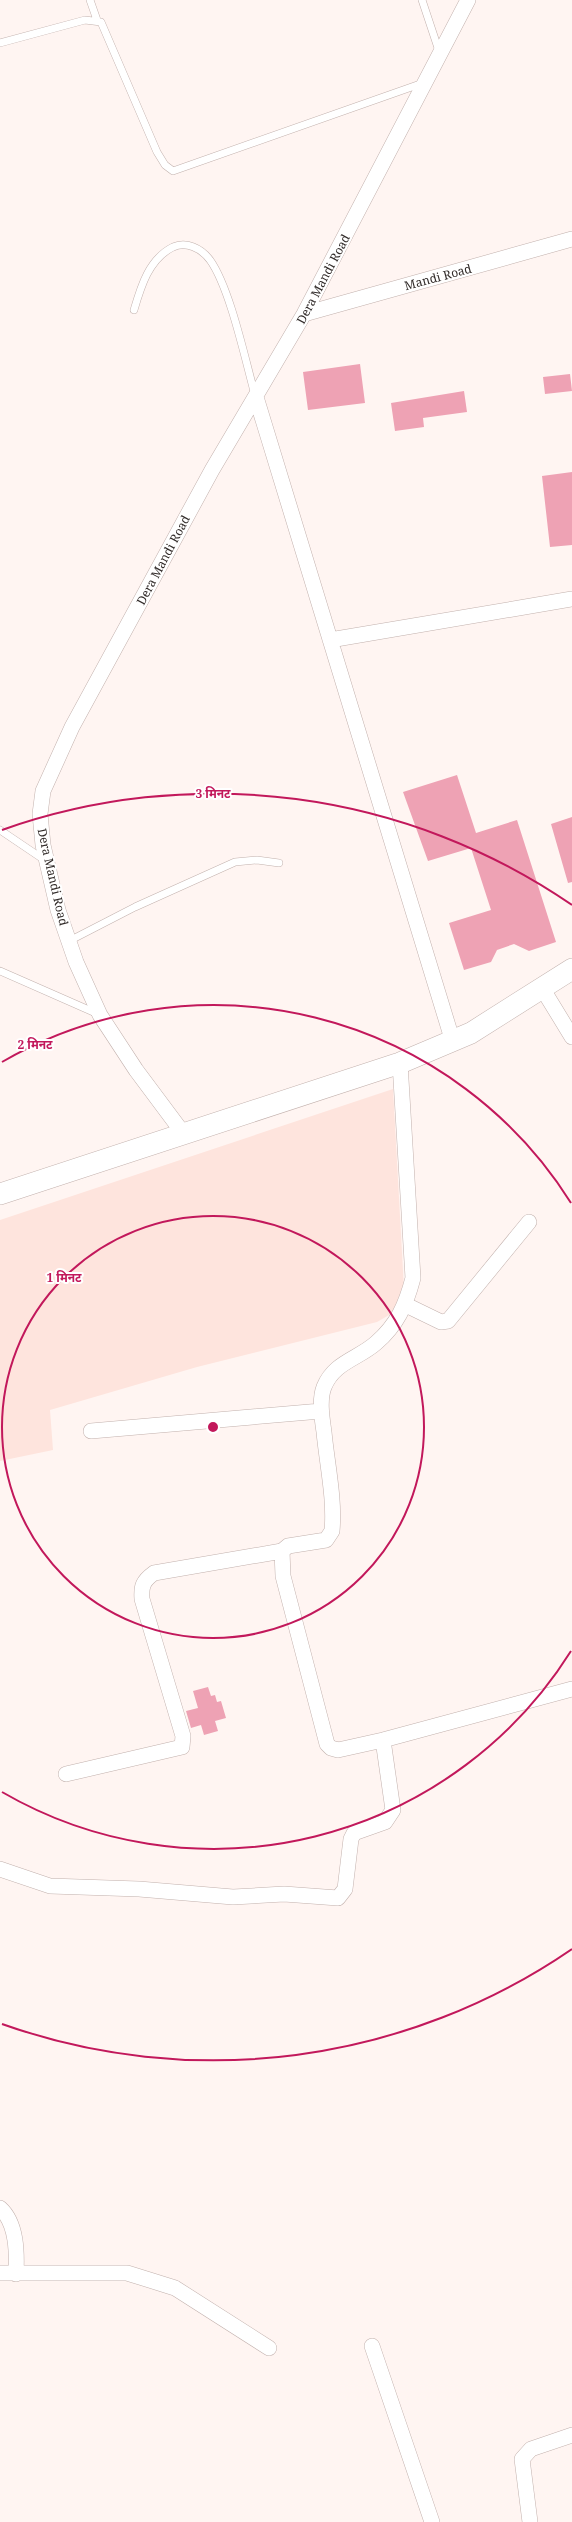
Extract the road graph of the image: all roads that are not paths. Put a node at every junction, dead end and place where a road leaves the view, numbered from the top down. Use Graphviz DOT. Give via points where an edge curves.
graph roads {
  1 [pos="90,0"];
  2 [pos="422,0"];
  3 [pos="468,0"];
  4 [pos="97,20"];
  5 [pos="0,43"];
  6 [pos="440,55"];
  7 [pos="427,82"];
  8 [pos="572,239"];
  9 [pos="134,310"];
  10 [pos="304,314"];
  11 [pos="256,397"];
  12 [pos="572,599"];
  13 [pos="330,640"];
  14 [pos="0,830"];
  15 [pos="48,862"];
  16 [pos="279,863"];
  17 [pos="69,941"];
  18 [pos="572,970"];
  19 [pos="0,971"];
  20 [pos="542,988"];
  21 [pos="100,1015"];
  22 [pos="572,1037"];
  23 [pos="453,1042"];
  24 [pos="400,1063"];
  25 [pos="183,1133"];
  26 [pos="0,1194"];
  27 [pos="529,1222"];
  28 [pos="406,1305"];
  29 [pos="321,1411"];
  30 [pos="91,1431"];
  31 [pos="282,1551"];
  32 [pos="572,1689"];
  33 [pos="383,1740"];
  34 [pos="66,1774"];
  35 [pos="0,1869"];
  36 [pos="0,2208"];
  37 [pos="0,2273"];
  38 [pos="16,2274"];
  39 [pos="372,2346"];
  40 [pos="268,2348"];
  41 [pos="572,2435"];
  42 [pos="432,2522"];
  43 [pos="530,2522"];
  1 -- 4 [label="lane"];
  2 -- 6 [label="lane"];
  3 -- 6 [label="street, Dera Mandi Road"];
  4 -- 5 [label="lane" via="85,20"];
  4 -- 7 [label="lane" via="101,22 107,35 157,152 164,165 173,171"];
  6 -- 7 [label="street, Dera Mandi Road"];
  7 -- 10 [label="street, Dera Mandi Road"];
  8 -- 10 [label="street, Mandi Road"];
  9 -- 11 [label="lane" via="140,289 152,265 164,252 180,244 194,247 209,259 222,283"];
  10 -- 11 [label="street, Dera Mandi Road"];
  11 -- 13 [label="street"];
  11 -- 15 [label="street, Dera Mandi Road" via="212,470 57,758 43,791 40,814"];
  12 -- 13 [label="street"];
  13 -- 23 [label="street"];
  14 -- 15 [label="lane"];
  15 -- 17 [label="street, Dera Mandi Road" via="58,910"];
  16 -- 17 [label="lane" via="257,860 235,862 135,907"];
  17 -- 21 [label="street, Dera Mandi Road"];
  18 -- 20 [label="street"];
  19 -- 21 [label="lane"];
  20 -- 22 [label="street"];
  20 -- 23 [label="street"];
  21 -- 25 [label="street, Dera Mandi Road" via="136,1070"];
  23 -- 24 [label="street"];
  24 -- 25 [label="street"];
  24 -- 28 [label="street" via="412,1278"];
  25 -- 26 [label="street"];
  27 -- 28 [label="street" via="448,1321 441,1322"];
  28 -- 29 [label="street" via="396,1323 376,1344 342,1364 332,1373 324,1388"];
  29 -- 30 [label="street"];
  29 -- 31 [label="street" via="332,1531 326,1540 288,1546"];
  31 -- 33 [label="street" via="283,1576 327,1744 338,1750"];
  31 -- 34 [label="street" via="154,1573 146,1579 141,1588 142,1599 183,1736 182,1747"];
  32 -- 33 [label="street"];
  33 -- 35 [label="street" via="393,1810 385,1822 354,1834 351,1839 345,1890 338,1898 284,1894 226,1897 139,1889 50,1886"];
  36 -- 38 [label="street" via="12,2226 17,2254"];
  37 -- 38 [label="street"];
  38 -- 40 [label="street" via="127,2273 151,2280 175,2288"];
  39 -- 42 [label="street"];
  41 -- 43 [label="street" via="531,2449 522,2459"];
}
